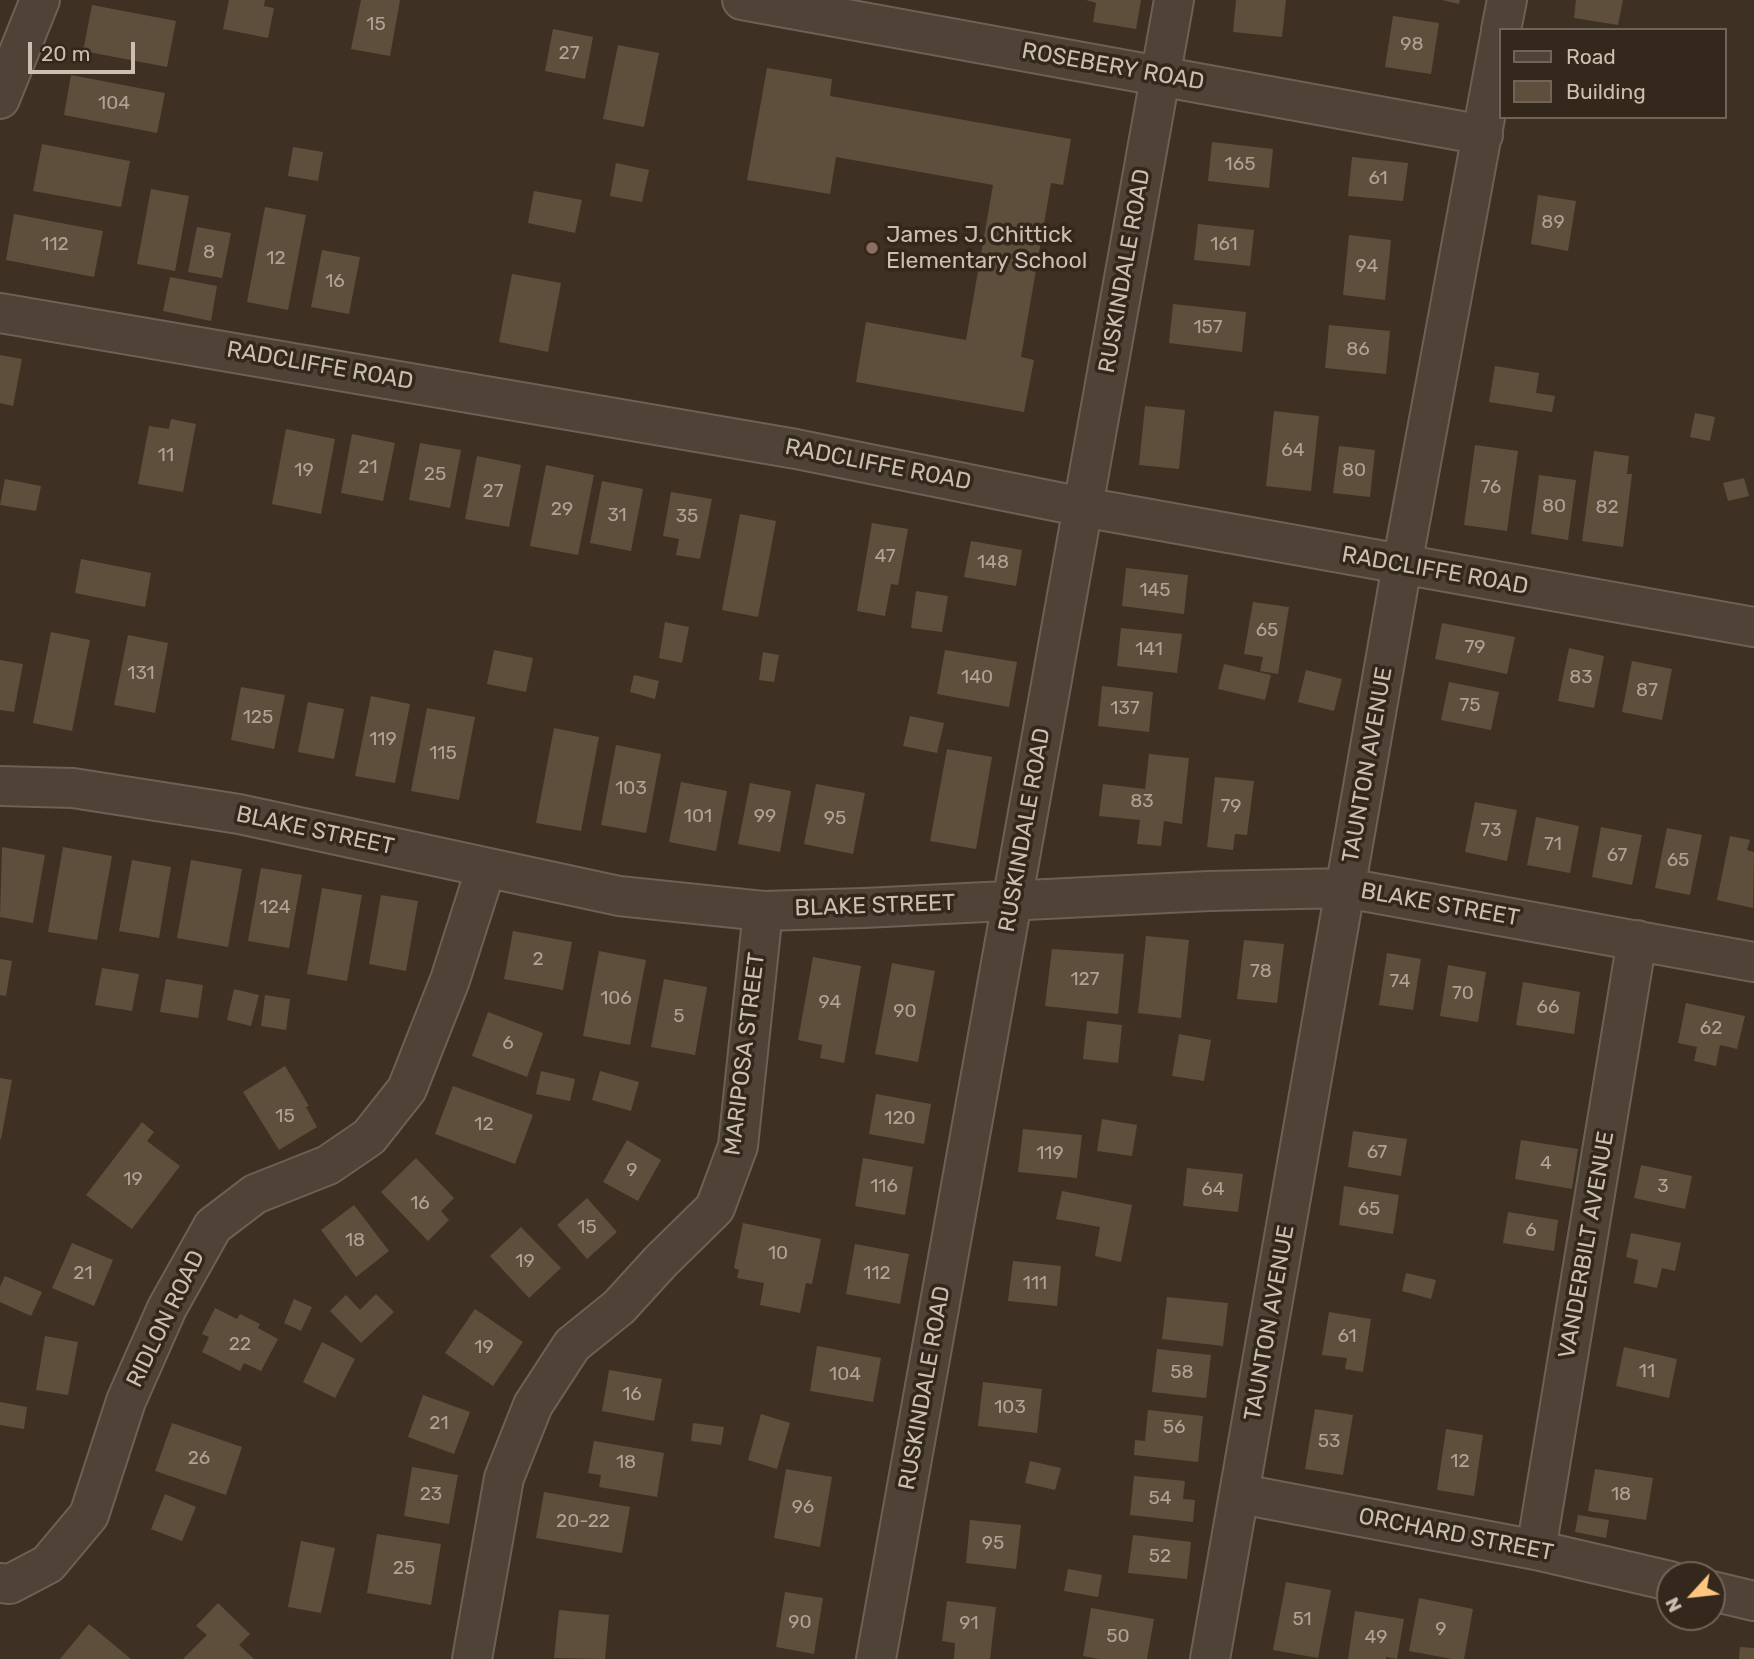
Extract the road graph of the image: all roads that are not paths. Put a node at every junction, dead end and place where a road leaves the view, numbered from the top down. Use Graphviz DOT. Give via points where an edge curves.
graph roads {
  1 [pos="40,0"];
  2 [pos="742,0"];
  3 [pos="1174,0"];
  4 [pos="1507,0"];
  5 [pos="1502,28"];
  6 [pos="1498,49"];
  7 [pos="10,50"];
  8 [pos="1160,76"];
  9 [pos="0,99"];
  10 [pos="1483,135"];
  11 [pos="0,313"];
  12 [pos="1083,507"];
  13 [pos="1402,565"];
  14 [pos="1754,627"];
  15 [pos="0,786"];
  16 [pos="486,868"];
  17 [pos="1346,888"];
  18 [pos="1011,900"];
  19 [pos="762,911"];
  20 [pos="1637,940"];
  21 [pos="1754,962"];
  22 [pos="1241,1494"];
  23 [pos="1536,1550"];
  24 [pos="1656,1578"];
  25 [pos="0,1583"];
  26 [pos="1726,1594"];
  27 [pos="1754,1601"];
  28 [pos="472,1659"];
  29 [pos="876,1659"];
  30 [pos="1210,1659"];
  1 -- 7 [label="street"];
  2 -- 8 [label="street, ROSEBERY ROAD"];
  3 -- 8 [label="street, RUSKINDALE ROAD"];
  4 -- 5 [label="street"];
  6 -- 10 [label="street, TAUNTON AVENUE"];
  7 -- 9 [label="street"];
  8 -- 10 [label="street, ROSEBERY ROAD"];
  8 -- 12 [label="street, RUSKINDALE ROAD"];
  10 -- 13 [label="street, TAUNTON AVENUE"];
  11 -- 12 [label="street, RADCLIFFE ROAD" via="796,449"];
  12 -- 13 [label="street, RADCLIFFE ROAD"];
  12 -- 18 [label="street, RUSKINDALE ROAD"];
  13 -- 14 [label="street, RADCLIFFE ROAD"];
  13 -- 17 [label="street, TAUNTON AVENUE"];
  15 -- 16 [label="street, BLAKE STREET" via="73,788 239,814"];
  16 -- 19 [label="street, BLAKE STREET" via="619,896"];
  16 -- 25 [label="street, RIDLON ROAD" via="450,980 407,1089 369,1137 328,1165 256,1194 214,1226 167,1308 126,1401 89,1515 48,1564 10,1584"];
  17 -- 18 [label="street, BLAKE STREET"];
  17 -- 20 [label="street, BLAKE STREET"];
  17 -- 22 [label="street, TAUNTON AVENUE"];
  18 -- 19 [label="street, BLAKE STREET"];
  18 -- 29 [label="street, RUSKINDALE ROAD"];
  19 -- 28 [label="street, MARIPOSA STREET" via="738,1146 715,1208 619,1307 572,1345 533,1405 504,1478"];
  20 -- 21 [label="street, BLAKE STREET"];
  20 -- 23 [label="street, VANDERBILT AVENUE"];
  22 -- 23 [label="street, ORCHARD STREET"];
  22 -- 30 [label="street, TAUNTON AVENUE"];
  23 -- 24 [label="street, ORCHARD STREET"];
  26 -- 27 [label="street"];
}
